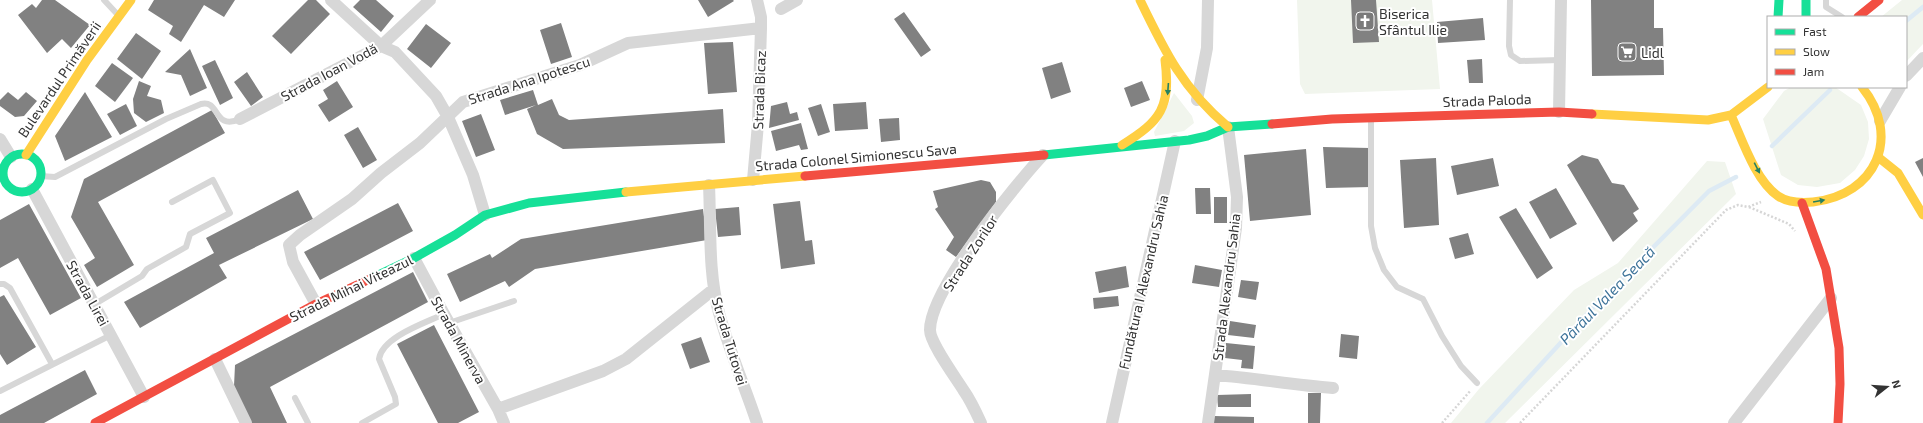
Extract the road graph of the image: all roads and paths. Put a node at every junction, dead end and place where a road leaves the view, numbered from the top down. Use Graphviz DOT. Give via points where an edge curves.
graph roads {
  1 [pos="104,0"];
  2 [pos="131,0"];
  3 [pos="331,0"];
  4 [pos="430,0"];
  5 [pos="757,0"];
  6 [pos="797,0"];
  7 [pos="1140,0"];
  8 [pos="1208,0"];
  9 [pos="1510,0"];
  10 [pos="1561,0"];
  11 [pos="1779,0"];
  12 [pos="1806,0"];
  13 [pos="1826,0"];
  14 [pos="1879,0"];
  15 [pos="781,9"];
  16 [pos="119,16"];
  17 [pos="1778,16"];
  18 [pos="1806,16"];
  19 [pos="1840,16"];
  20 [pos="1859,16"];
  21 [pos="761,28"];
  22 [pos="381,46"];
  23 [pos="1163,51"];
  24 [pos="1923,58"];
  25 [pos="1560,60"];
  26 [pos="1907,75"];
  27 [pos="1767,88"];
  28 [pos="1863,88"];
  29 [pos="1899,88"];
  30 [pos="1197,100"];
  31 [pos="1559,112"];
  32 [pos="1731,115"];
  33 [pos="448,117"];
  34 [pos="1371,118"];
  35 [pos="240,119"];
  36 [pos="1880,121"];
  37 [pos="1228,127"];
  38 [pos="0,139"];
  39 [pos="1175,141"];
  40 [pos="1117,148"];
  41 [pos="26,155"];
  42 [pos="1043,155"];
  43 [pos="11,157"];
  44 [pos="1878,157"];
  45 [pos="40,176"];
  46 [pos="754,180"];
  47 [pos="709,185"];
  48 [pos="32,189"];
  49 [pos="1778,196"];
  50 [pos="172,202"];
  51 [pos="1802,203"];
  52 [pos="1748,207"];
  53 [pos="485,215"];
  54 [pos="1923,215"];
  55 [pos="1798,235"];
  56 [pos="414,258"];
  57 [pos="0,284"];
  58 [pos="714,289"];
  59 [pos="1831,298"];
  60 [pos="514,301"];
  61 [pos="95,304"];
  62 [pos="316,304"];
  63 [pos="446,319"];
  64 [pos="111,335"];
  65 [pos="215,359"];
  66 [pos="52,364"];
  67 [pos="1215,375"];
  68 [pos="1477,383"];
  69 [pos="1333,388"];
  70 [pos="0,391"];
  71 [pos="144,397"];
  72 [pos="295,398"];
  73 [pos="498,409"];
  74 [pos="95,423"];
  75 [pos="246,423"];
  76 [pos="308,423"];
  77 [pos="362,423"];
  78 [pos="504,423"];
  79 [pos="757,423"];
  80 [pos="981,423"];
  81 [pos="1112,423"];
  82 [pos="1208,423"];
  83 [pos="1442,423"];
  84 [pos="1520,423"];
  85 [pos="1734,423"];
  86 [pos="1838,423"];
  1 -- 16 [label="lane"];
  2 -- 16 [label="main road, Bulevardul Primăverii"];
  3 -- 22 [label="street"];
  4 -- 22 [label="street, Strada Ioan Vodă"];
  5 -- 21 [label="street, Strada Bicaz"];
  6 -- 15 [label="street"];
  7 -- 23 [label="main road"];
  8 -- 30 [label="street" via="1207,48"];
  9 -- 25 [label="lane" via="1511,55 1520,61"];
  10 -- 25 [label="street"];
  11 -- 17 [label="main road"];
  12 -- 18 [label="main road"];
  13 -- 19 [label="lane" via="1826,7"];
  14 -- 20 [label="main road"];
  16 -- 41 [label="main road, Bulevardul Primăverii" via="87,60"];
  21 -- 33 [label="street, Strada Ana Ipotescu" via="628,43 580,65 463,102"];
  21 -- 46 [label="street, Strada Bicaz"];
  22 -- 33 [label="street" via="394,52 436,96"];
  22 -- 35 [label="street, Strada Ioan Vodă"];
  23 -- 30 [label="main road"];
  23 -- 40 [label="main road, one-way" via="1168,95 1160,114 1150,127"];
  24 -- 26 [label="street"];
  25 -- 31 [label="street"];
  27 -- 32 [label="main road, Strada Paloda"];
  28 -- 36 [label="main road" via="1872,99"];
  29 -- 36 [label="street"];
  30 -- 37 [label="main road"];
  31 -- 32 [label="main road, Strada Paloda" via="1708,120"];
  31 -- 34 [label="main road, Strada Paloda"];
  32 -- 49 [label="main road, one-way" via="1759,172"];
  33 -- 53 [label="street" via="473,175"];
  33 -- 62 [label="street, Strada Ana Ipotescu" via="352,199 289,245 293,262"];
  34 -- 37 [label="main road, Strada Paloda"];
  34 -- 68 [label="lane" via="1371,226 1375,248 1384,270 1397,287 1423,299 1460,366"];
  35 -- 45 [label="lane" via="225,122 219,118 212,105 201,104 166,119 55,177"];
  36 -- 44 [label="main road" via="1882,139"];
  37 -- 39 [label="main road, Strada Colonel Simionescu Sava" via="1207,136"];
  37 -- 67 [label="street, Strada Alexandru Sahia" via="1237,197 1236,228"];
  38 -- 43 [label="street"];
  39 -- 40 [label="main road, Strada Colonel Simionescu Sava"];
  39 -- 81 [label="street, Fundătura I Alexandru Sahia"];
  40 -- 42 [label="main road, Strada Colonel Simionescu Sava"];
  41 -- 43 [label="main road"];
  41 -- 45 [label="main road" via="39,165"];
  42 -- 46 [label="main road, Strada Colonel Simionescu Sava"];
  42 -- 80 [label="street, Strada Zorilor" via="1020,180 965,254 935,310 930,330 938,349"];
  43 -- 48 [label="main road" via="3,172 6,190 22,192"];
  51 -- 44 [label="main road, one-way" via="1840,196 1859,184"];
  44 -- 54 [label="main road" via="1898,173"];
  45 -- 48 [label="main road"];
  46 -- 47 [label="main road, Strada Colonel Simionescu Sava"];
  47 -- 53 [label="main road, Strada Colonel Simionescu Sava" via="529,203"];
  47 -- 58 [label="street, Strada Tutovei"];
  48 -- 61 [label="street, Strada Lirei"];
  49 -- 51 [label="main road"];
  49 -- 52 [label="path"];
  50 -- 61 [label="lane" via="213,180 230,212 190,234 186,247 147,268 142,276"];
  51 -- 59 [label="main road" via="1826,270"];
  52 -- 55 [label="path" via="1789,224"];
  52 -- 84 [label="path" via="1738,206 1726,210"];
  53 -- 56 [label="main road, Strada Mihai Viteazul"];
  56 -- 62 [label="main road, Strada Mihai Viteazul"];
  56 -- 63 [label="street, Strada Minerva"];
  57 -- 66 [label="lane" via="10,288"];
  58 -- 73 [label="street" via="626,359 603,371"];
  58 -- 79 [label="street, Strada Tutovei" via="719,313"];
  59 -- 85 [label="street"];
  59 -- 86 [label="main road" via="1839,348"];
  60 -- 63 [label="lane"];
  61 -- 64 [label="street, Strada Lirei"];
  62 -- 65 [label="main road, Strada Mihai Viteazul"];
  63 -- 73 [label="street, Strada Minerva"];
  63 -- 77 [label="lane" via="409,331 382,348 378,359 395,396 396,404"];
  64 -- 66 [label="lane"];
  64 -- 71 [label="street, Strada Lirei"];
  65 -- 71 [label="main road, Strada Mihai Viteazul"];
  65 -- 75 [label="street"];
  66 -- 70 [label="lane"];
  67 -- 69 [label="street" via="1261,379 1286,385"];
  67 -- 82 [label="street, Strada Alexandru Sahia"];
  68 -- 83 [label="path"];
  71 -- 74 [label="main road, Strada Mihai Viteazul"];
  72 -- 76 [label="lane"];
  73 -- 78 [label="street, Strada Minerva"];
}
